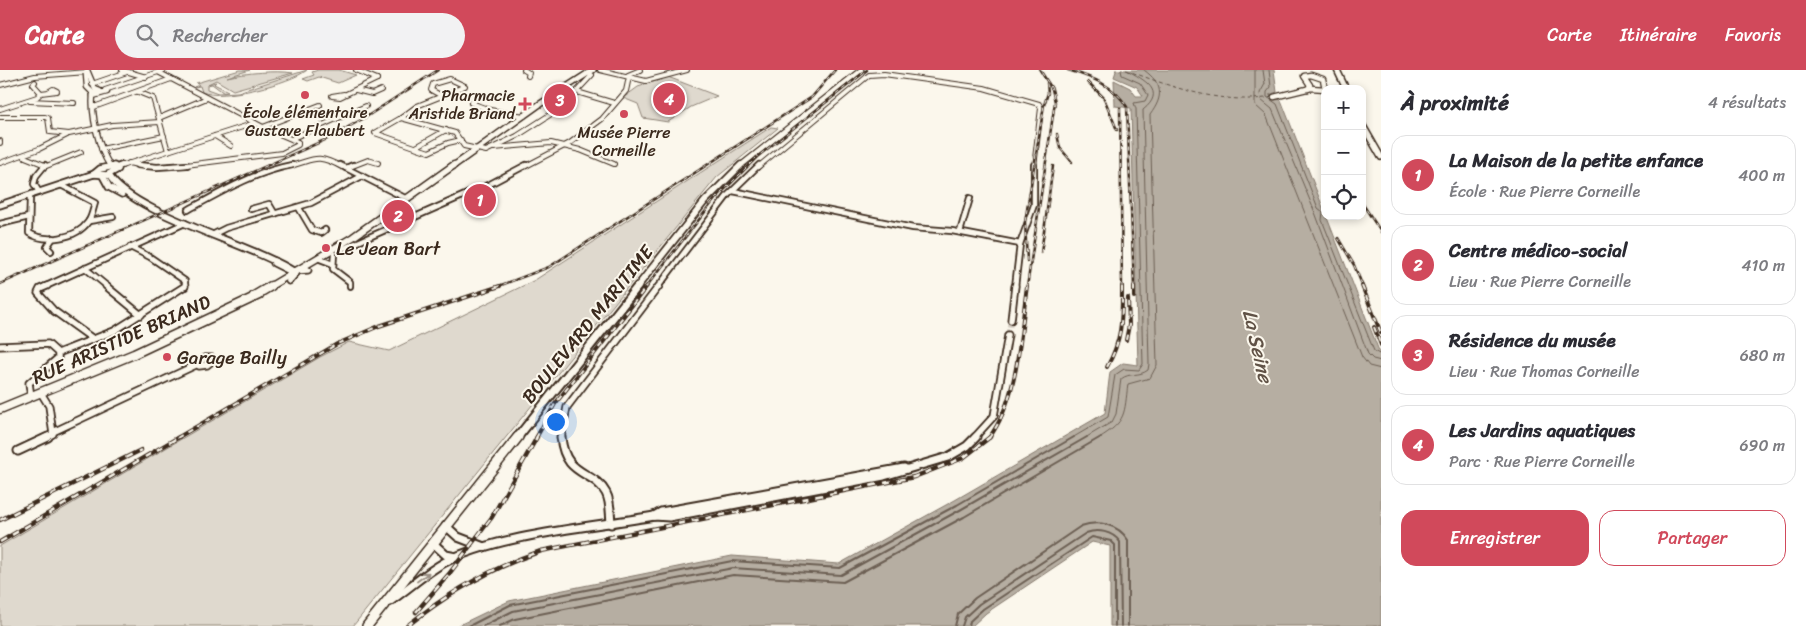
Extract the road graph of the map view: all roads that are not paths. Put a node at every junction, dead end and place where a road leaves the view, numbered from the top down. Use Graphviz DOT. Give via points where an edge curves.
graph roads {
  1 [pos="122,70"];
  2 [pos="164,70"];
  3 [pos="356,70"];
  4 [pos="524,70"];
  5 [pos="600,70"];
  6 [pos="609,70"];
  7 [pos="640,70"];
  8 [pos="687,70"];
  9 [pos="861,70"];
  10 [pos="1337,70"];
  11 [pos="87,71"];
  12 [pos="127,72"];
  13 [pos="158,72"];
  14 [pos="589,72"];
  15 [pos="528,76"];
  16 [pos="629,76"];
  17 [pos="146,77"];
  18 [pos="171,79"];
  19 [pos="35,82"];
  20 [pos="92,84"];
  21 [pos="0,85"];
  22 [pos="1324,85"];
  23 [pos="1344,85"];
  24 [pos="1308,89"];
  25 [pos="356,90"];
  26 [pos="381,90"];
  27 [pos="1321,90"];
  28 [pos="48,92"];
  29 [pos="103,92"];
  30 [pos="138,92"];
  31 [pos="577,92"];
  32 [pos="42,93"];
  33 [pos="93,94"];
  34 [pos="344,94"];
  35 [pos="443,96"];
  36 [pos="1274,97"];
  37 [pos="207,98"];
  38 [pos="478,99"];
  39 [pos="28,102"];
  40 [pos="74,102"];
  41 [pos="614,103"];
  42 [pos="320,105"];
  43 [pos="94,106"];
  44 [pos="366,106"];
  45 [pos="0,110"];
  46 [pos="524,116"];
  47 [pos="0,117"];
  48 [pos="400,118"];
  49 [pos="160,120"];
  50 [pos="255,123"];
  51 [pos="263,127"];
  52 [pos="98,128"];
  53 [pos="446,130"];
  54 [pos="1365,130"];
  55 [pos="69,134"];
  56 [pos="164,136"];
  57 [pos="216,136"];
  58 [pos="293,138"];
  59 [pos="460,140"];
  60 [pos="231,146"];
  61 [pos="564,147"];
  62 [pos="416,148"];
  63 [pos="494,148"];
  64 [pos="101,149"];
  65 [pos="476,150"];
  66 [pos="168,151"];
  67 [pos="81,152"];
  68 [pos="103,155"];
  69 [pos="25,157"];
  70 [pos="1381,157"];
  71 [pos="0,163"];
  72 [pos="129,163"];
  73 [pos="378,163"];
  74 [pos="614,164"];
  75 [pos="45,165"];
  76 [pos="110,166"];
  77 [pos="117,167"];
  78 [pos="346,168"];
  79 [pos="100,169"];
  80 [pos="94,174"];
  81 [pos="106,175"];
  82 [pos="362,176"];
  83 [pos="61,185"];
  84 [pos="733,191"];
  85 [pos="39,192"];
  86 [pos="32,194"];
  87 [pos="970,198"];
  88 [pos="407,199"];
  89 [pos="0,205"];
  90 [pos="299,208"];
  91 [pos="251,209"];
  92 [pos="188,210"];
  93 [pos="275,214"];
  94 [pos="29,217"];
  95 [pos="113,217"];
  96 [pos="89,221"];
  97 [pos="185,223"];
  98 [pos="0,224"];
  99 [pos="325,230"];
  100 [pos="960,232"];
  101 [pos="214,234"];
  102 [pos="356,235"];
  103 [pos="372,237"];
  104 [pos="54,238"];
  105 [pos="1020,244"];
  106 [pos="130,248"];
  107 [pos="342,250"];
  108 [pos="50,251"];
  109 [pos="334,254"];
  110 [pos="322,260"];
  111 [pos="333,264"];
  112 [pos="310,267"];
  113 [pos="86,268"];
  114 [pos="286,269"];
  115 [pos="296,273"];
  116 [pos="281,280"];
  117 [pos="290,281"];
  118 [pos="350,286"];
  119 [pos="254,296"];
  120 [pos="142,315"];
  121 [pos="1011,320"];
  122 [pos="1008,335"];
  123 [pos="93,339"];
  124 [pos="0,346"];
  125 [pos="58,353"];
  126 [pos="198,364"];
  127 [pos="41,393"];
  128 [pos="31,397"];
  129 [pos="0,409"];
  130 [pos="53,432"];
  131 [pos="18,451"];
  132 [pos="611,524"];
  133 [pos="446,526"];
  134 [pos="433,543"];
  135 [pos="484,547"];
  136 [pos="456,557"];
  137 [pos="384,606"];
  138 [pos="367,626"];
  1 -- 12 [label="street"];
  2 -- 13 [label="street"];
  3 -- 25 [label="street" via="377,79"];
  4 -- 15 [label="street"];
  5 -- 16 [label="street"];
  6 -- 16 [label="street"];
  7 -- 16 [label="street"];
  8 -- 16 [label="street" via="646,81"];
  9 -- 133 [label="street, BOULEVARD MARITIME" via="748,158 718,188"];
  10 -- 23 [label="main road"];
  11 -- 20 [label="street"];
  11 -- 21 [label="street" via="35,76"];
  11 -- 33 [label="street" via="87,87"];
  12 -- 17 [label="street"];
  12 -- 20 [label="street"];
  13 -- 17 [label="street"];
  13 -- 18 [label="street"];
  14 -- 31 [label="street" via="592,75"];
  14 -- 46 [label="main road, RUE ARISTIDE BRIAND"];
  16 -- 41 [label="street" via="626,92"];
  17 -- 29 [label="street"];
  18 -- 30 [label="street"];
  18 -- 37 [label="street"];
  19 -- 32 [label="street" via="33,84"];
  20 -- 29 [label="street"];
  22 -- 24 [label="street" via="1323,78 1304,76 1310,86"];
  24 -- 27 [label="street"];
  24 -- 36 [label="street"];
  25 -- 26 [label="street" via="372,94"];
  25 -- 34 [label="street"];
  28 -- 32 [label="street"];
  29 -- 33 [label="street"];
  29 -- 43 [label="street"];
  30 -- 43 [label="street"];
  30 -- 49 [label="street" via="153,98"];
  31 -- 41 [label="street"];
  31 -- 63 [label="street" via="550,116"];
  32 -- 39 [label="street"];
  33 -- 43 [label="street"];
  35 -- 35 [label="street" via="464,88 465,86 450,79 433,84 431,90"];
  35 -- 48 [label="street"];
  37 -- 49 [label="street"];
  37 -- 50 [label="street"];
  38 -- 46 [label="street" via="471,103"];
  39 -- 40 [label="street"];
  39 -- 45 [label="street"];
  41 -- 61 [label="street" via="602,119"];
  42 -- 51 [label="street"];
  43 -- 52 [label="street"];
  44 -- 58 [label="street"];
  46 -- 65 [label="main road, RUE ARISTIDE BRIAND"];
  47 -- 55 [label="street" via="45,117 48,118 50,132"];
  48 -- 53 [label="street"];
  48 -- 62 [label="street" via="375,133"];
  49 -- 52 [label="street"];
  49 -- 56 [label="street"];
  50 -- 51 [label="street"];
  50 -- 57 [label="street"];
  51 -- 58 [label="street"];
  52 -- 55 [label="street"];
  52 -- 64 [label="street"];
  53 -- 59 [label="street"];
  53 -- 62 [label="street"];
  54 -- 70 [label="main road"];
  55 -- 71 [label="street"];
  56 -- 64 [label="street"];
  56 -- 66 [label="street"];
  57 -- 60 [label="street"];
  57 -- 66 [label="street"];
  58 -- 72 [label="street" via="298,145 282,153 166,167 138,168"];
  59 -- 62 [label="street" via="432,152"];
  59 -- 65 [label="street" via="464,146"];
  61 -- 63 [label="street" via="544,142 509,149"];
  61 -- 74 [label="street"];
  61 -- 103 [label="street"];
  63 -- 65 [label="street"];
  64 -- 68 [label="street"];
  65 -- 88 [label="main road, RUE ARISTIDE BRIAND"];
  66 -- 72 [label="street"];
  67 -- 75 [label="street"];
  68 -- 76 [label="street"];
  68 -- 79 [label="street"];
  69 -- 75 [label="street"];
  72 -- 77 [label="street"];
  73 -- 78 [label="street" via="368,160"];
  75 -- 85 [label="street" via="34,178"];
  76 -- 77 [label="street"];
  76 -- 79 [label="street"];
  77 -- 81 [label="street" via="117,171"];
  78 -- 82 [label="street"];
  78 -- 92 [label="street" via="315,157 234,185"];
  79 -- 80 [label="street"];
  80 -- 81 [label="street"];
  80 -- 83 [label="street"];
  81 -- 97 [label="street" via="106,184 112,189"];
  82 -- 88 [label="street"];
  82 -- 90 [label="street"];
  83 -- 85 [label="street"];
  83 -- 96 [label="street" via="95,203"];
  84 -- 100 [label="street" via="913,228"];
  84 -- 105 [label="street" via="774,151 871,74 989,90 1028,98 1041,108 1034,158 1034,205"];
  84 -- 132 [label="street" via="577,392 562,419 562,446 566,457 581,474 603,487 609,502"];
  85 -- 86 [label="street"];
  86 -- 89 [label="street"];
  86 -- 94 [label="street"];
  87 -- 100 [label="street"];
  88 -- 102 [label="main road, RUE ARISTIDE BRIAND"];
  90 -- 93 [label="street"];
  90 -- 99 [label="street" via="312,230 321,233"];
  91 -- 93 [label="street" via="269,204"];
  93 -- 101 [label="street"];
  94 -- 98 [label="street"];
  94 -- 104 [label="street" via="32,236"];
  95 -- 96 [label="street"];
  96 -- 104 [label="street" via="74,233"];
  97 -- 101 [label="street"];
  97 -- 106 [label="street"];
  100 -- 105 [label="street"];
  101 -- 114 [label="street"];
  102 -- 103 [label="street"];
  102 -- 107 [label="main road, RUE ARISTIDE BRIAND"];
  102 -- 110 [label="main road, RUE ARISTIDE BRIAND"];
  103 -- 107 [label="street"];
  104 -- 108 [label="street" via="48,243"];
  105 -- 121 [label="street"];
  106 -- 113 [label="street"];
  106 -- 120 [label="street" via="150,257 186,284"];
  107 -- 109 [label="main road, RUE ARISTIDE BRIAND"];
  109 -- 110 [label="main road, RUE ARISTIDE BRIAND"];
  109 -- 111 [label="street"];
  110 -- 111 [label="street"];
  110 -- 112 [label="main road, RUE ARISTIDE BRIAND"];
  111 -- 118 [label="street" via="334,272 350,282"];
  112 -- 114 [label="street"];
  112 -- 115 [label="main road, RUE ARISTIDE BRIAND"];
  112 -- 117 [label="main road, RUE ARISTIDE BRIAND"];
  113 -- 120 [label="street"];
  113 -- 123 [label="street" via="52,282 38,293 54,311"];
  114 -- 115 [label="street"];
  114 -- 116 [label="street"];
  115 -- 116 [label="main road, RUE ARISTIDE BRIAND"];
  115 -- 117 [label="street"];
  116 -- 119 [label="main road, RUE ARISTIDE BRIAND"];
  117 -- 119 [label="main road, RUE ARISTIDE BRIAND"];
  119 -- 127 [label="main road, RUE ARISTIDE BRIAND" via="175,336"];
  120 -- 123 [label="street"];
  122 -- 132 [label="street" via="994,416 967,446 948,457 884,476 801,493"];
  123 -- 125 [label="street"];
  124 -- 125 [label="street" via="48,344"];
  125 -- 128 [label="street" via="58,358 29,384"];
  126 -- 130 [label="street"];
  127 -- 128 [label="main road, RUE ARISTIDE BRIAND"];
  127 -- 130 [label="street" via="49,406"];
  128 -- 129 [label="main road, RUE ARISTIDE BRIAND"];
  130 -- 131 [label="street"];
  132 -- 135 [label="street"];
  133 -- 134 [label="street, BOULEVARD MARITIME"];
  133 -- 135 [label="street" via="458,537"];
  134 -- 136 [label="street" via="446,555"];
  134 -- 137 [label="street, BOULEVARD MARITIME"];
  135 -- 136 [label="street"];
  137 -- 136 [label="street, one-way" via="423,576"];
  137 -- 138 [label="street, BOULEVARD MARITIME"];
}
